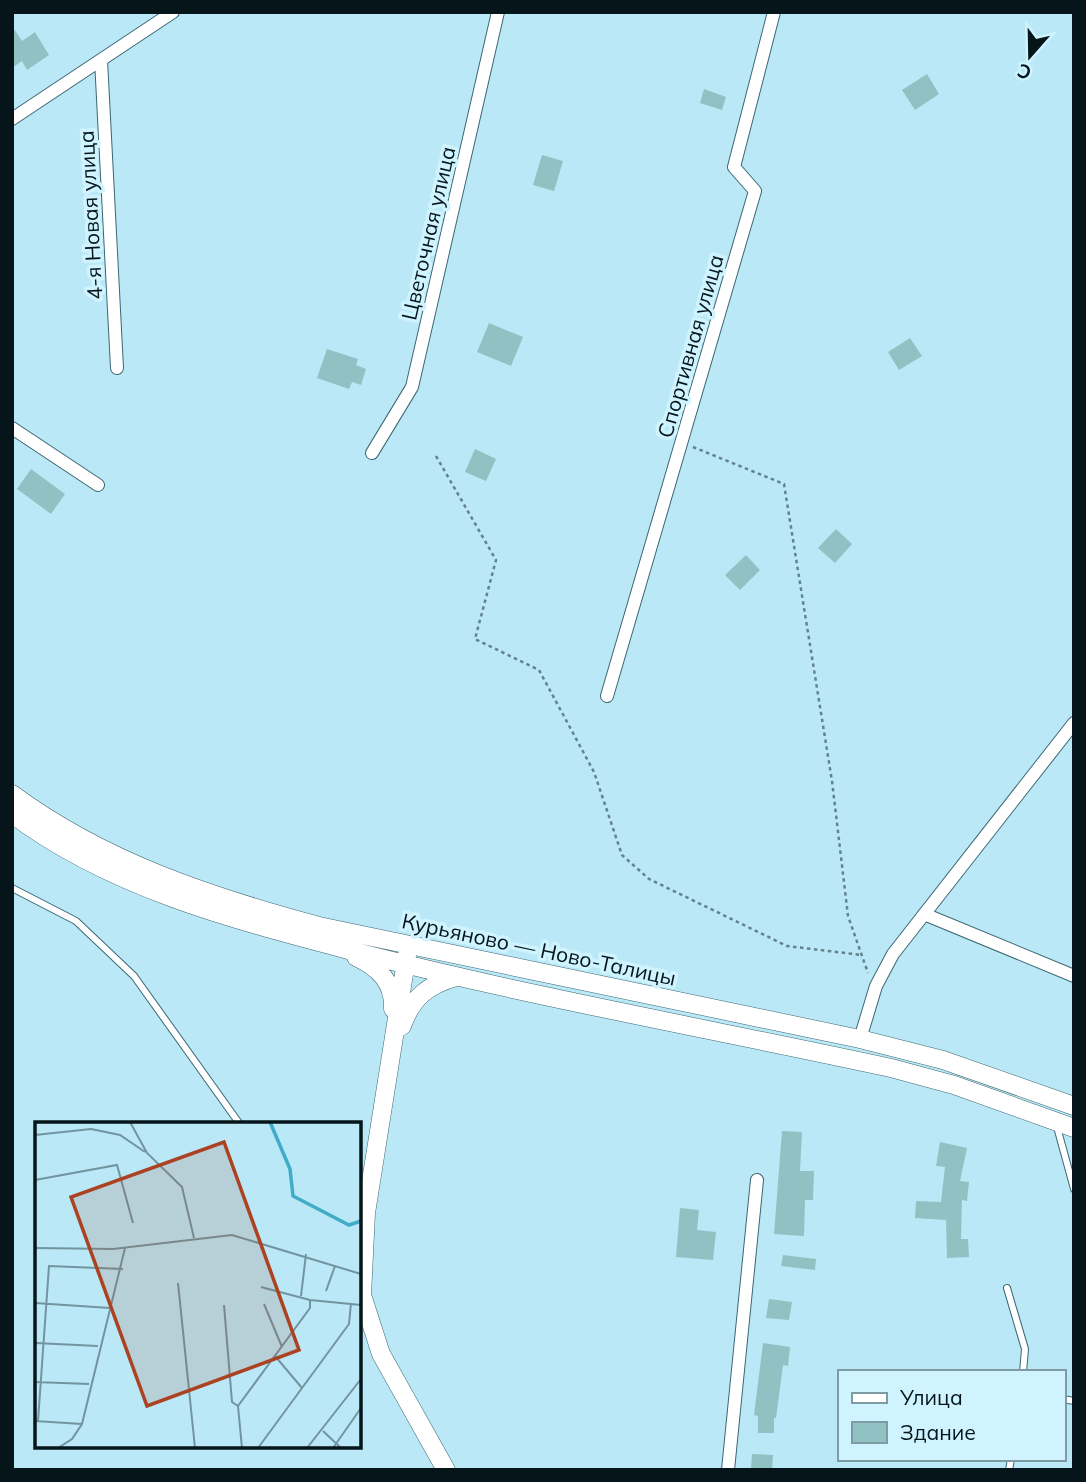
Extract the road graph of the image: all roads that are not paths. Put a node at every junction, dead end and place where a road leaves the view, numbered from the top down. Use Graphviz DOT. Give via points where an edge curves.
graph roads {
  1 [pos="498,12"];
  2 [pos="774,12"];
  3 [pos="167,14"];
  4 [pos="101,60"];
  5 [pos="12,119"];
  6 [pos="117,368"];
  7 [pos="12,428"];
  8 [pos="372,453"];
  9 [pos="99,485"];
  10 [pos="607,696"];
  11 [pos="1074,723"];
  12 [pos="12,794"];
  13 [pos="12,814"];
  14 [pos="12,888"];
  15 [pos="925,914"];
  16 [pos="317,942"];
  17 [pos="409,944"];
  18 [pos="405,964"];
  19 [pos="458,976"];
  20 [pos="1074,976"];
  21 [pos="860,1039"];
  22 [pos="391,1059"];
  23 [pos="1074,1106"];
  24 [pos="1056,1121"];
  25 [pos="238,1122"];
  26 [pos="1074,1128"];
  27 [pos="757,1180"];
  28 [pos="1074,1189"];
  29 [pos="1007,1288"];
  30 [pos="360,1293"];
  31 [pos="1023,1370"];
  32 [pos="441,1467"];
  33 [pos="728,1470"];
  1 -- 8 [label="street, Цветочная улица" via="412,387"];
  2 -- 10 [label="street, Спортивная улица" via="734,167 755,191"];
  3 -- 4 [label="street"];
  4 -- 5 [label="street"];
  4 -- 6 [label="street, 4-я Новая улица"];
  7 -- 9 [label="street"];
  11 -- 15 [label="street"];
  12 -- 17 [label="main road, Курьяново — Ново-Талицы" via="56,824 158,876 255,909"];
  13 -- 16 [label="main road, Курьяново — Ново-Талицы" via="85,858 153,890"];
  14 -- 25 [label="lane" via="76,921 134,976"];
  15 -- 20 [label="street"];
  15 -- 21 [label="street" via="893,954 876,986"];
  16 -- 18 [label="main road, Курьяново — Ново-Талицы"];
  16 -- 22 [label="main road" via="370,964 387,978 393,1003"];
  17 -- 18 [label="main road"];
  17 -- 21 [label="main road, Курьяново — Ново-Талицы"];
  18 -- 19 [label="main road, Курьяново — Ново-Талицы"];
  18 -- 22 [label="main road"];
  19 -- 22 [label="main road" via="436,982 417,997"];
  19 -- 24 [label="main road, Курьяново — Ново-Талицы" via="891,1068"];
  21 -- 23 [label="main road, Курьяново — Ново-Талицы" via="943,1060"];
  22 -- 30 [label="main road" via="366,1213"];
  24 -- 26 [label="main road, Курьяново — Ново-Талицы"];
  24 -- 28 [label="lane"];
  27 -- 33 [label="street"];
  29 -- 31 [label="lane" via="1025,1349"];
  30 -- 32 [label="main road" via="381,1354"];
}
